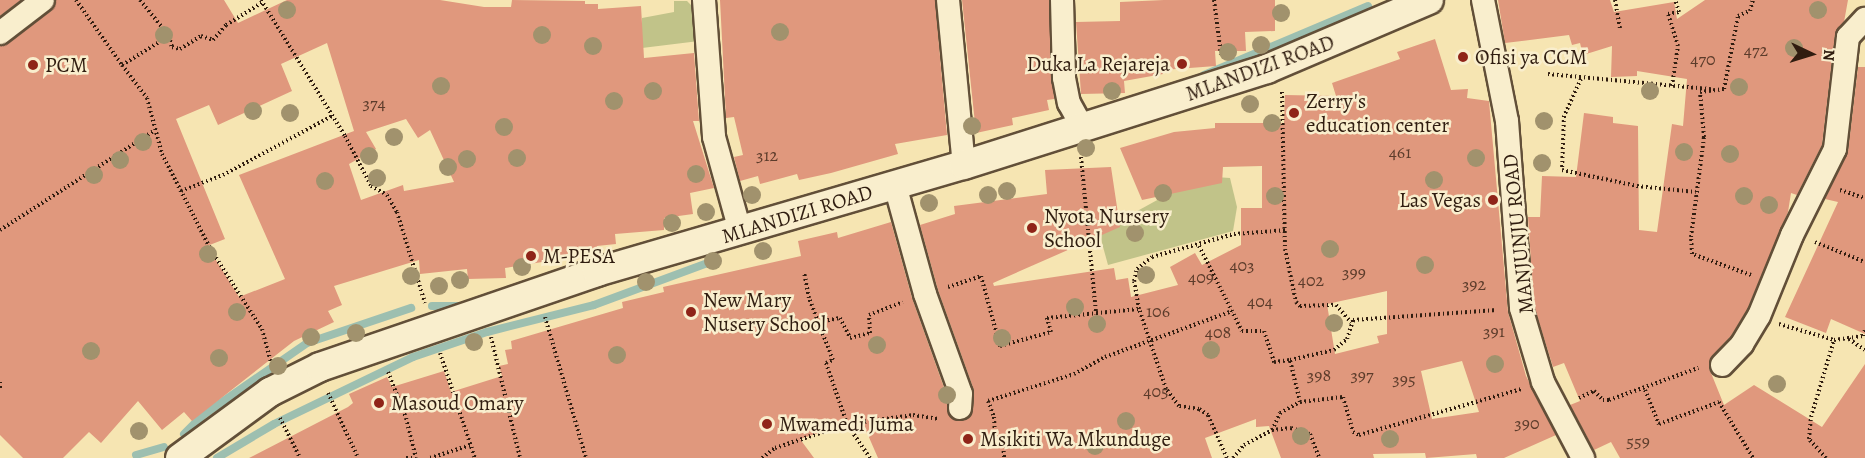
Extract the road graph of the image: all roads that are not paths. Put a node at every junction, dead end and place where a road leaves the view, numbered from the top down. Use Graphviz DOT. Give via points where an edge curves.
graph roads {
  1 [pos="43,0"];
  2 [pos="704,0"];
  3 [pos="948,0"];
  4 [pos="1062,0"];
  5 [pos="1429,0"];
  6 [pos="1483,0"];
  7 [pos="1865,19"];
  8 [pos="0,33"];
  9 [pos="1082,126"];
  10 [pos="964,165"];
  11 [pos="895,185"];
  12 [pos="740,231"];
  13 [pos="1722,365"];
  14 [pos="960,408"];
  15 [pos="180,458"];
  16 [pos="1583,458"];
  1 -- 8 [label="street"];
  2 -- 12 [label="street" via="714,137"];
  3 -- 10 [label="street"];
  4 -- 9 [label="street" via="1064,78 1069,103"];
  5 -- 9 [label="street, MLANDIZI ROAD" via="1228,82"];
  6 -- 16 [label="street, MANJUNJU ROAD" via="1507,122 1521,308 1543,382"];
  7 -- 13 [label="street" via="1848,37 1835,149 1792,235 1759,316 1742,344"];
  9 -- 10 [label="street, MLANDIZI ROAD"];
  10 -- 11 [label="street, MLANDIZI ROAD"];
  11 -- 12 [label="street, MLANDIZI ROAD"];
  11 -- 14 [label="street" via="926,295 962,394"];
  12 -- 15 [label="street, MLANDIZI ROAD" via="537,293 320,367 277,388"];
}
